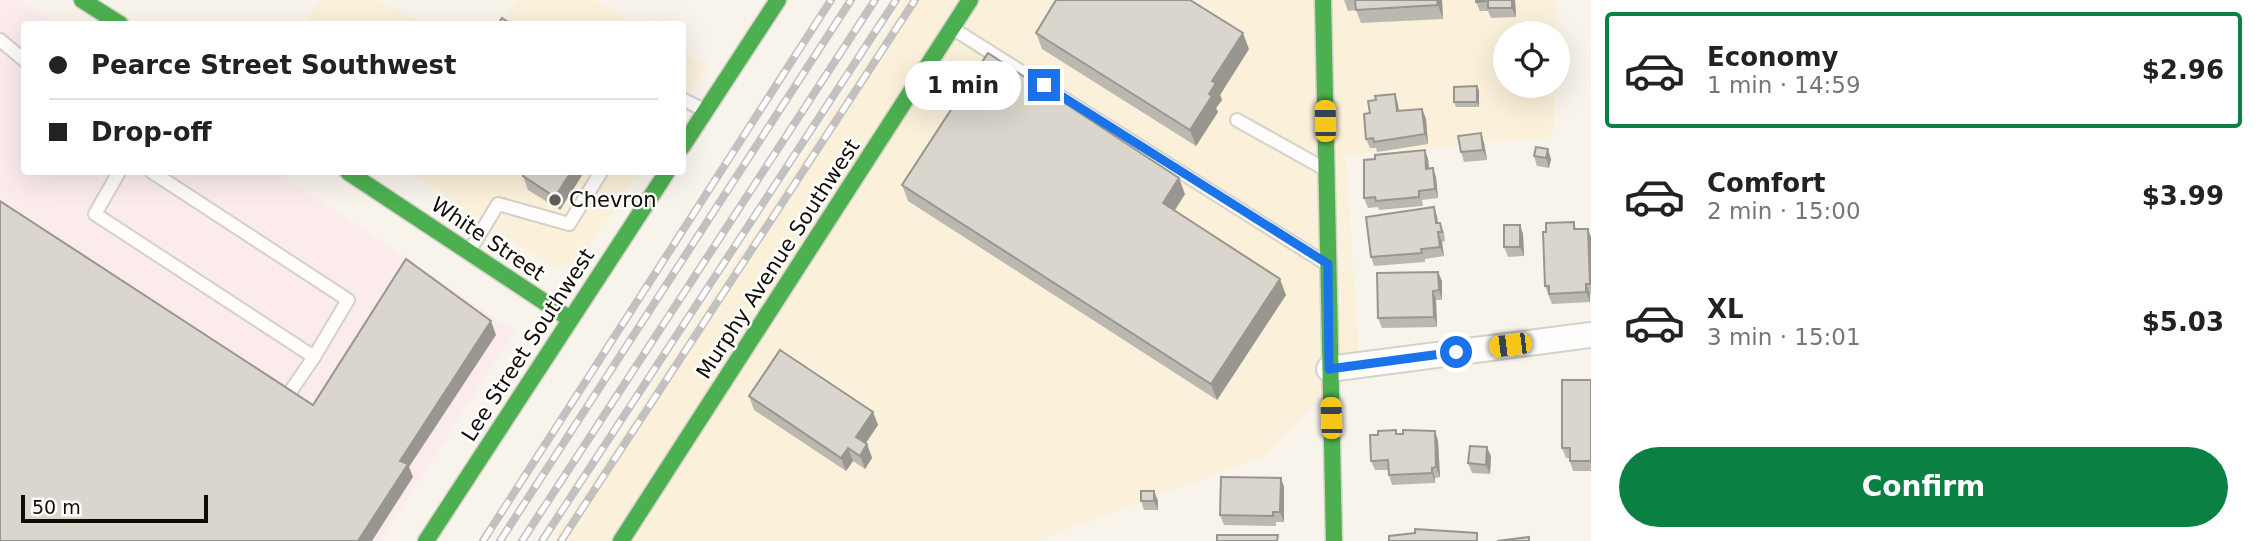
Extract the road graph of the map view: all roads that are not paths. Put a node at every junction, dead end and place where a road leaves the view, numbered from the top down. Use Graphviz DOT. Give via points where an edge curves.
graph roads {
  1 [pos="82,0"];
  2 [pos="778,0"];
  3 [pos="970,0"];
  4 [pos="1323,0"];
  5 [pos="115,21"];
  6 [pos="952,27"];
  7 [pos="0,40"];
  8 [pos="21,58"];
  9 [pos="686,101"];
  10 [pos="706,111"];
  11 [pos="1237,120"];
  12 [pos="686,141"];
  13 [pos="1326,170"];
  14 [pos="117,175"];
  15 [pos="157,175"];
  16 [pos="353,175"];
  17 [pos="599,175"];
  18 [pos="665,175"];
  19 [pos="469,252"];
  20 [pos="1328,264"];
  21 [pos="570,319"];
  22 [pos="1591,335"];
  23 [pos="314,357"];
  24 [pos="1329,369"];
  25 [pos="286,398"];
  26 [pos="426,541"];
  27 [pos="621,541"];
  28 [pos="1334,541"];
  1 -- 5 [label="street"];
  2 -- 10 [label="street"];
  3 -- 6 [label="street, Murphy Avenue Southwest"];
  4 -- 13 [label="street"];
  6 -- 20 [label="lane"];
  6 -- 27 [label="street, Murphy Avenue Southwest"];
  7 -- 8 [label="lane"];
  9 -- 10 [label="lane"];
  10 -- 12 [label="street"];
  11 -- 13 [label="lane"];
  13 -- 20 [label="street"];
  14 -- 23 [label="lane" via="95,214"];
  15 -- 23 [label="lane" via="348,300"];
  16 -- 19 [label="street, White Street"];
  17 -- 19 [label="lane" via="569,224 498,204"];
  18 -- 21 [label="street, Lee Street Southwest"];
  19 -- 21 [label="street, White Street"];
  20 -- 24 [label="street"];
  21 -- 26 [label="street, Lee Street Southwest"];
  22 -- 24 [label="street"];
  23 -- 25 [label="lane"];
  24 -- 28 [label="street"];
}
